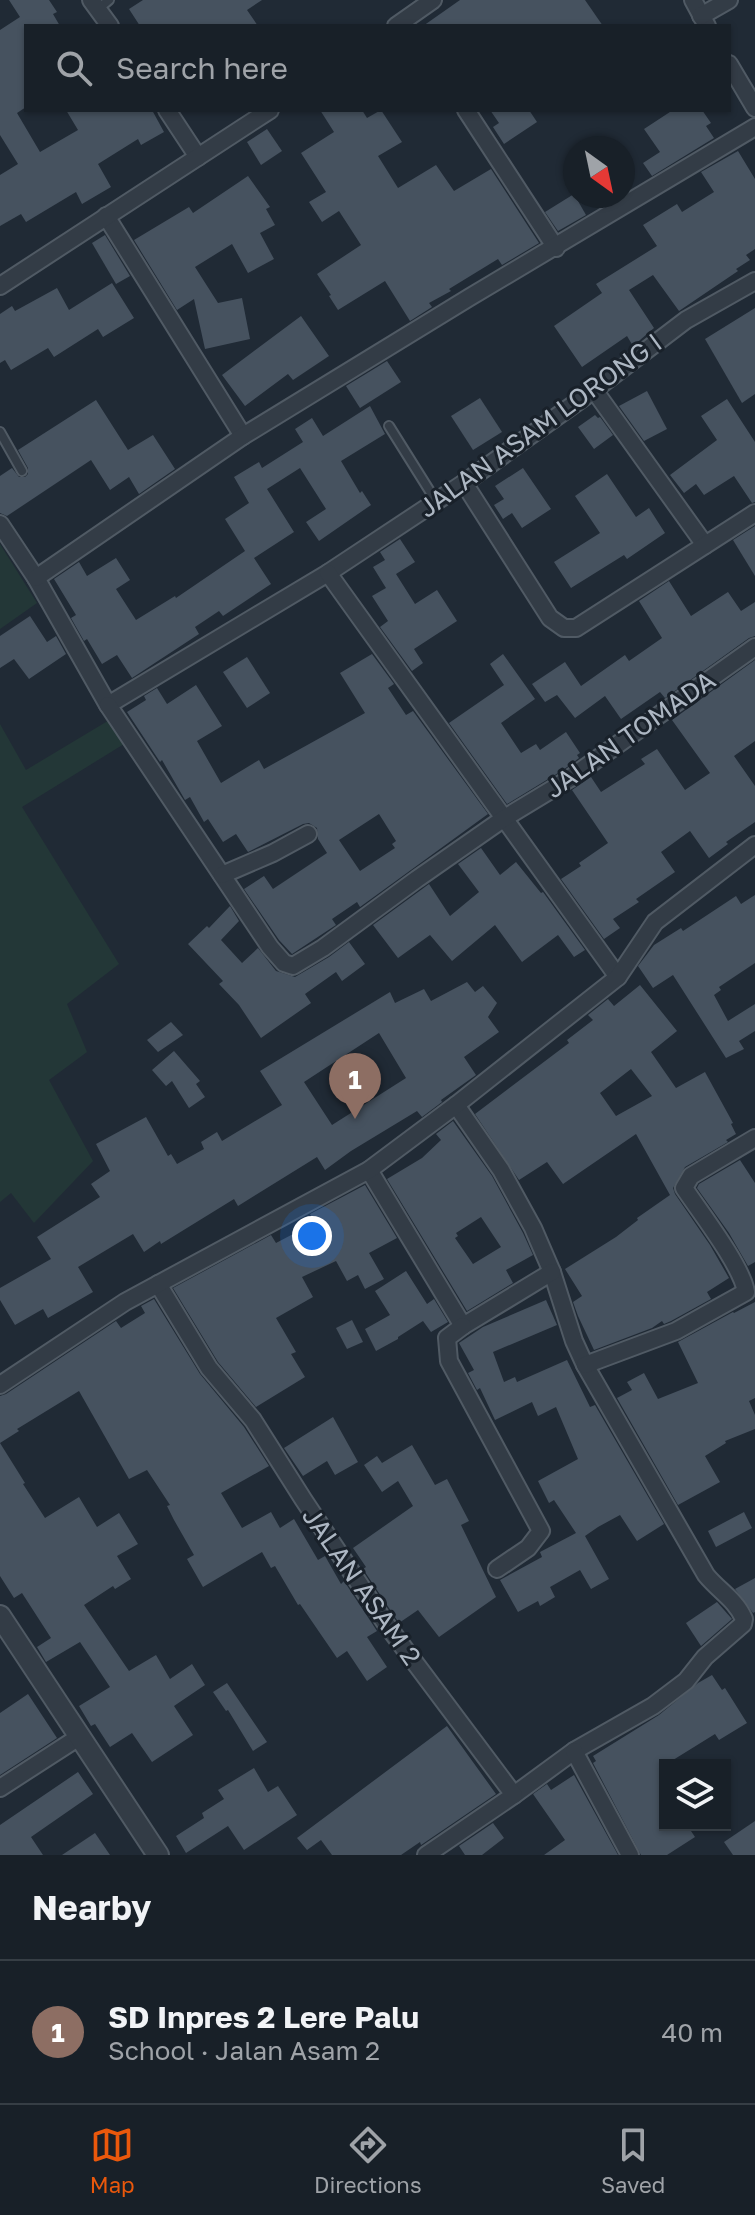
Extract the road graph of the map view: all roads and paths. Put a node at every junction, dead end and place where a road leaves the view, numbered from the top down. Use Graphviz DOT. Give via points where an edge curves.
graph roads {
  1 [pos="433,0"];
  2 [pos="693,0"];
  3 [pos="729,0"];
  4 [pos="99,3"];
  5 [pos="704,21"];
  6 [pos="109,24"];
  7 [pos="404,24"];
  8 [pos="731,67"];
  9 [pos="755,108"];
  10 [pos="168,112"];
  11 [pos="267,112"];
  12 [pos="467,112"];
  13 [pos="755,127"];
  14 [pos="198,157"];
  15 [pos="106,216"];
  16 [pos="556,248"];
  17 [pos="755,281"];
  18 [pos="0,286"];
  19 [pos="594,390"];
  20 [pos="389,426"];
  21 [pos="0,432"];
  22 [pos="243,436"];
  23 [pos="22,471"];
  24 [pos="464,483"];
  25 [pos="436,501"];
  26 [pos="755,513"];
  27 [pos="0,524"];
  28 [pos="705,545"];
  29 [pos="328,573"];
  30 [pos="36,578"];
  31 [pos="755,647"];
  32 [pos="108,705"];
  33 [pos="503,819"];
  34 [pos="308,834"];
  35 [pos="755,845"];
  36 [pos="222,875"];
  37 [pos="618,977"];
  38 [pos="456,1105"];
  39 [pos="755,1138"];
  40 [pos="369,1170"];
  41 [pos="552,1272"];
  42 [pos="158,1284"];
  43 [pos="463,1326"];
  44 [pos="585,1365"];
  45 [pos="0,1385"];
  46 [pos="497,1569"];
  47 [pos="0,1616"];
  48 [pos="79,1737"];
  49 [pos="574,1751"];
  50 [pos="0,1788"];
  51 [pos="514,1795"];
  52 [pos="158,1855"];
  53 [pos="426,1855"];
  54 [pos="630,1855"];
  1 -- 7 [label="street"];
  2 -- 5 [label="street"];
  3 -- 5 [label="street"];
  4 -- 6 [label="street"];
  8 -- 9 [label="street"];
  10 -- 14 [label="street"];
  11 -- 14 [label="street"];
  12 -- 16 [label="street"];
  13 -- 16 [label="street"];
  14 -- 15 [label="street"];
  15 -- 18 [label="street"];
  15 -- 22 [label="street"];
  16 -- 22 [label="street"];
  17 -- 19 [label="street, JALAN ASAM LORONG I" via="686,320"];
  19 -- 24 [label="street, JALAN ASAM LORONG I"];
  19 -- 28 [label="street"];
  20 -- 25 [label="lane"];
  21 -- 23 [label="lane"];
  22 -- 30 [label="street"];
  24 -- 25 [label="street, JALAN ASAM LORONG I"];
  24 -- 28 [label="street" via="550,618 564,628 576,628"];
  25 -- 29 [label="street, JALAN ASAM LORONG I"];
  26 -- 28 [label="street"];
  27 -- 30 [label="street"];
  29 -- 32 [label="street, JALAN ASAM LORONG I"];
  29 -- 33 [label="street"];
  30 -- 32 [label="street"];
  31 -- 33 [label="street, JALAN TOMADA" via="569,779"];
  32 -- 36 [label="street"];
  33 -- 36 [label="street, JALAN TOMADA" via="293,966 270,947"];
  33 -- 37 [label="street"];
  34 -- 36 [label="street"];
  35 -- 37 [label="street" via="655,922"];
  37 -- 38 [label="street"];
  38 -- 40 [label="street"];
  38 -- 41 [label="street" via="501,1170"];
  39 -- 44 [label="street" via="691,1176 684,1188 734,1264 746,1292 676,1331"];
  40 -- 42 [label="street"];
  40 -- 43 [label="street"];
  41 -- 43 [label="street"];
  41 -- 44 [label="street"];
  42 -- 45 [label="street"];
  42 -- 51 [label="street, JALAN ASAM 2" via="209,1368 253,1420 386,1624"];
  43 -- 46 [label="street" via="447,1338 449,1361 541,1531 528,1548"];
  44 -- 49 [label="street" via="706,1575 732,1598 744,1619 686,1681"];
  47 -- 48 [label="street"];
  48 -- 50 [label="street"];
  48 -- 52 [label="street"];
  49 -- 51 [label="street"];
  49 -- 54 [label="street"];
  51 -- 53 [label="street"];
}
